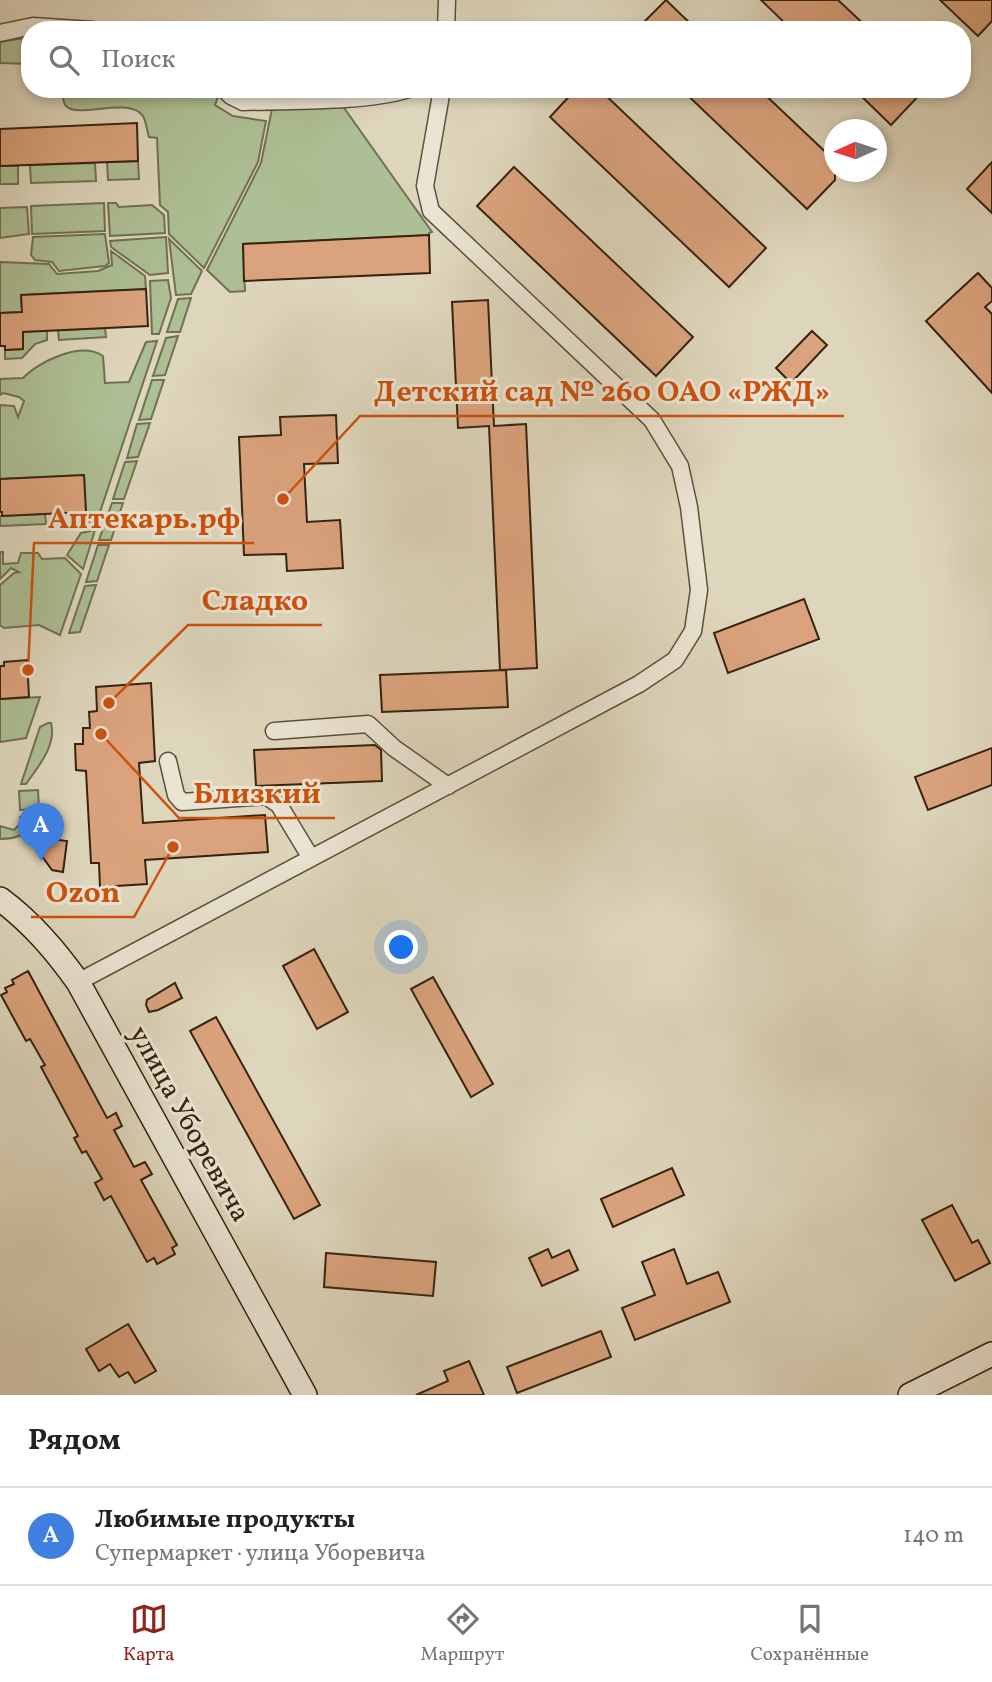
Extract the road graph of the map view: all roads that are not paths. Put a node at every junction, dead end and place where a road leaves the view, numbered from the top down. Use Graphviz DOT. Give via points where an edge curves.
graph roads {
  1 [pos="447,0"];
  2 [pos="446,21"];
  3 [pos="21,29"];
  4 [pos="0,33"];
  5 [pos="235,98"];
  6 [pos="322,98"];
  7 [pos="440,98"];
  8 [pos="274,731"];
  9 [pos="168,761"];
  10 [pos="448,786"];
  11 [pos="311,858"];
  12 [pos="0,900"];
  13 [pos="78,982"];
  14 [pos="992,1354"];
  15 [pos="305,1395"];
  16 [pos="910,1395"];
  1 -- 2 [label="street"];
  3 -- 4 [label="street"];
  5 -- 6 [label="street" via="243,102"];
  7 -- 10 [label="street" via="425,186 431,211 652,420 680,466 699,590 693,631 675,660 639,684"];
  8 -- 10 [label="street" via="368,724"];
  9 -- 11 [label="street" via="181,802 266,796 279,805"];
  10 -- 11 [label="street"];
  11 -- 13 [label="street"];
  12 -- 13 [label="main road, улица Уборевича" via="48,942"];
  13 -- 15 [label="main road, улица Уборевича"];
  14 -- 16 [label="main road"];
}
